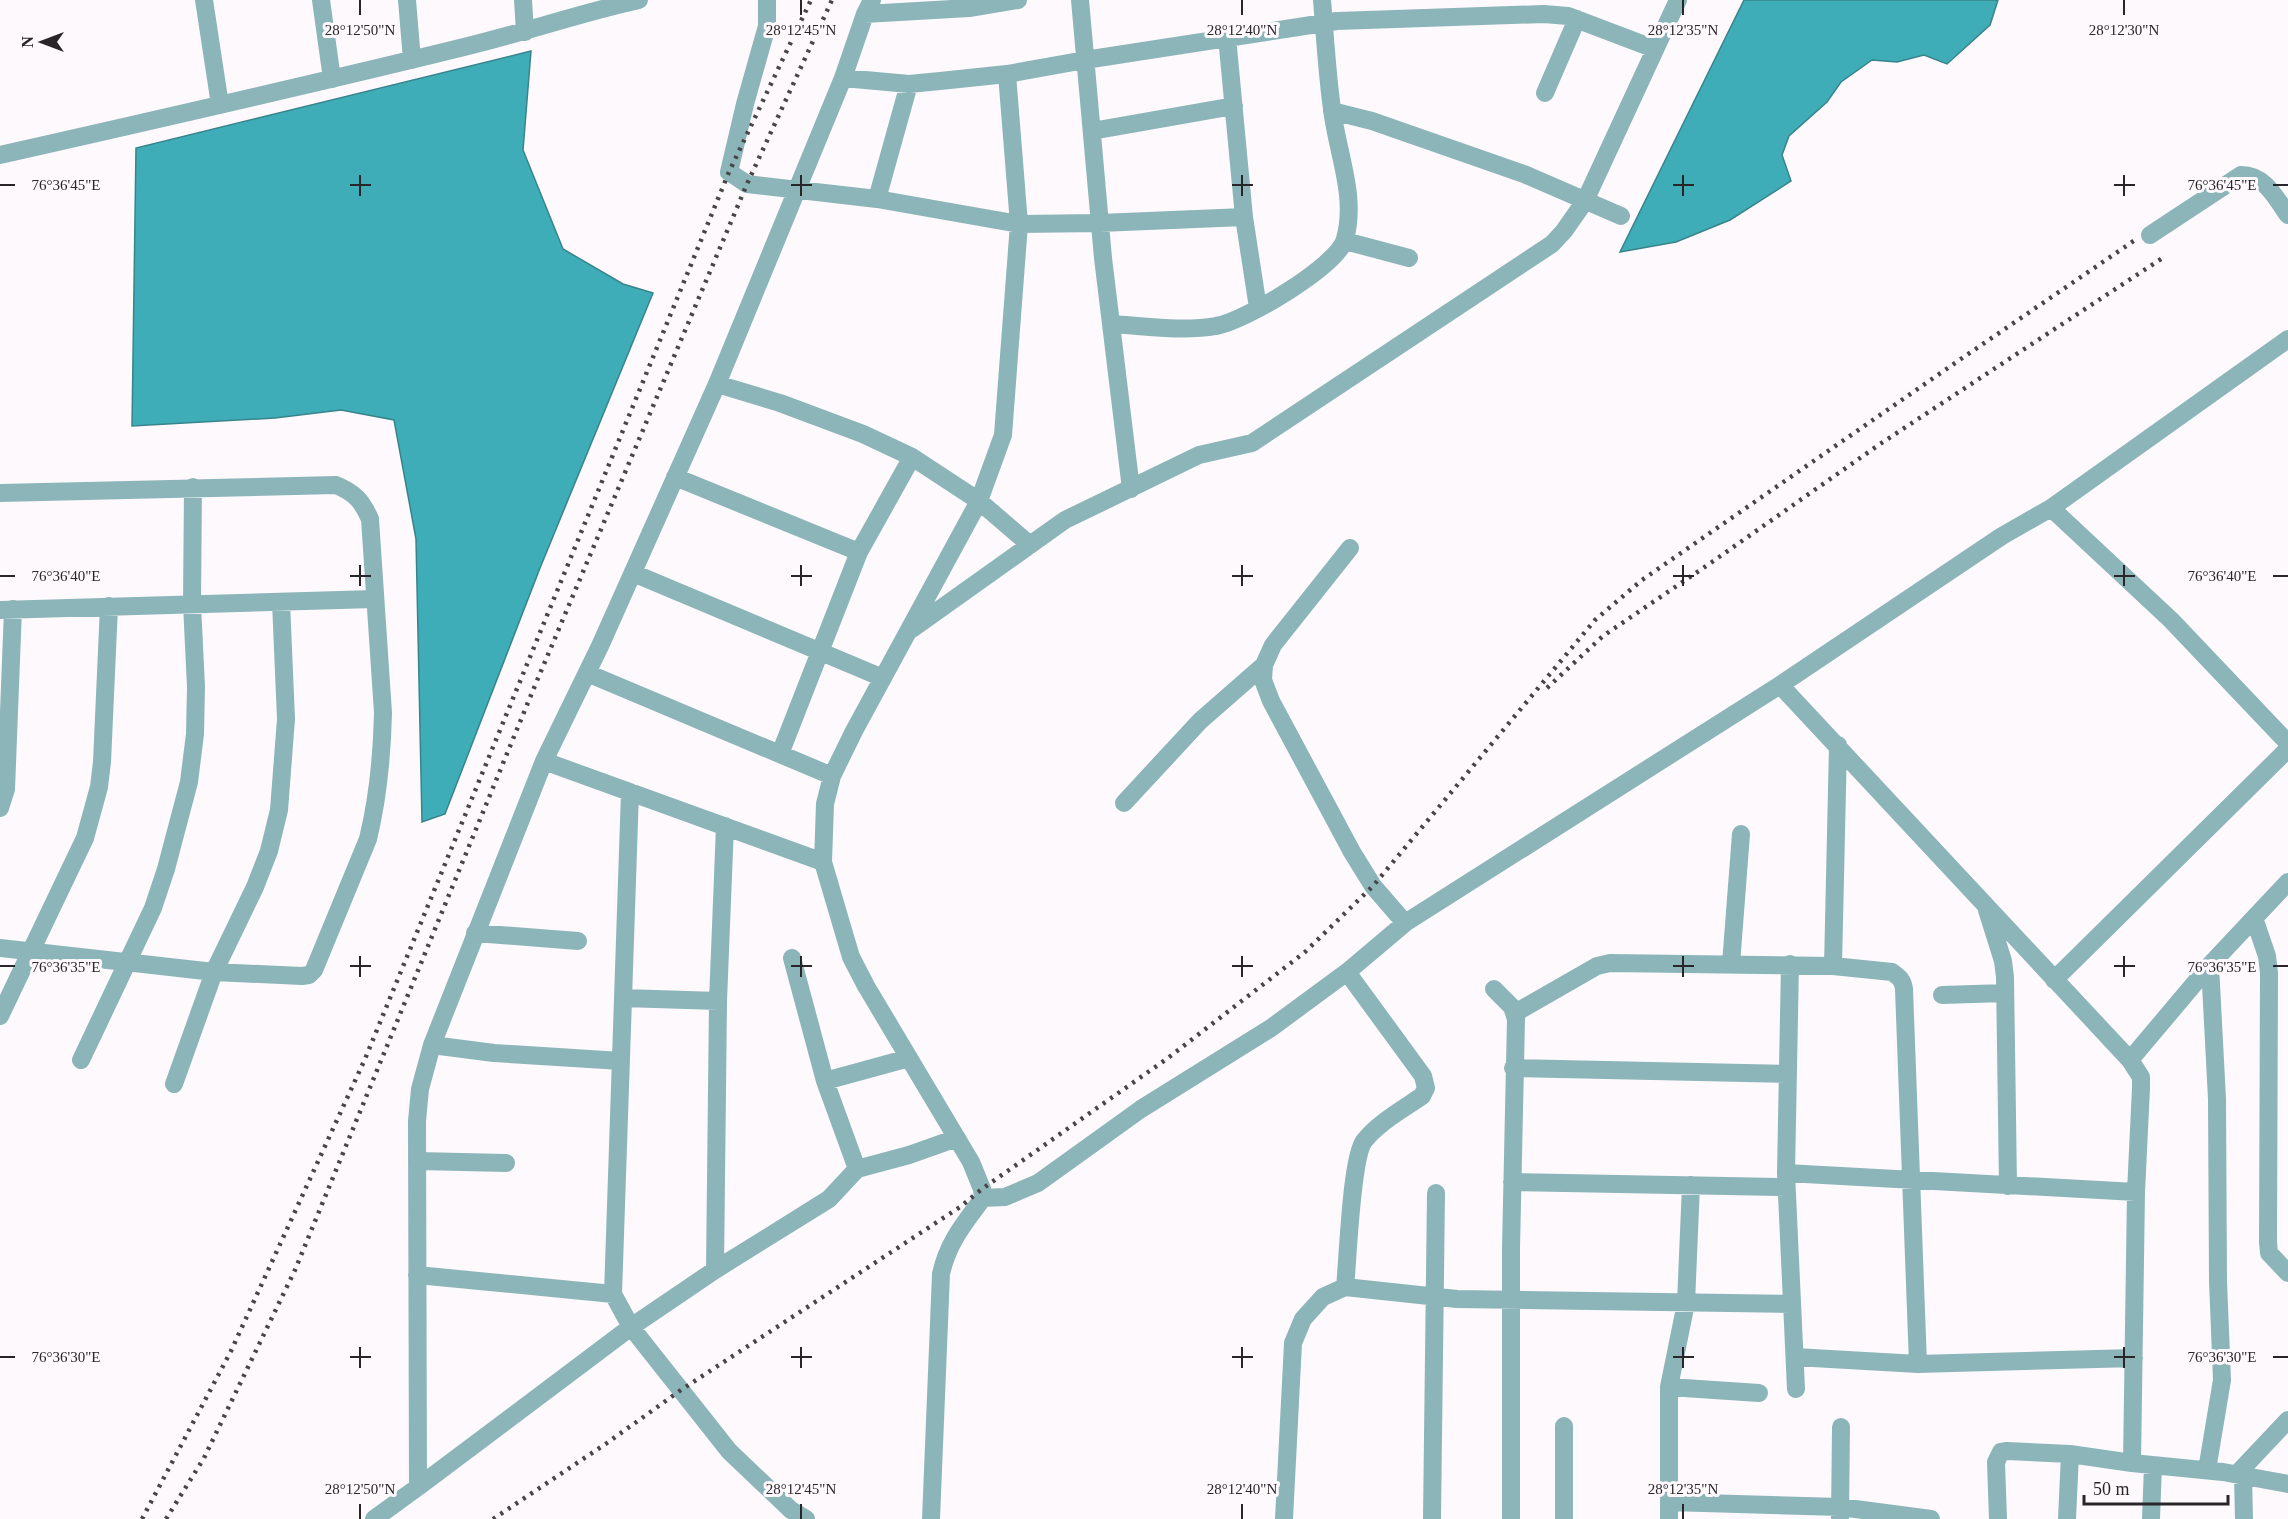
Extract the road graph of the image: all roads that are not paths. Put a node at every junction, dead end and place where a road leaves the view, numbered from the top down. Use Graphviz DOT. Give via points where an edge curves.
graph roads {
  1 [pos="204,0"];
  2 [pos="321,0"];
  3 [pos="407,0"];
  4 [pos="523,0"];
  5 [pos="639,0"];
  6 [pos="767,0"];
  7 [pos="1018,0"];
  8 [pos="1080,0"];
  9 [pos="1322,0"];
  10 [pos="1678,0"];
  11 [pos="602,4"];
  12 [pos="869,7"];
  13 [pos="1577,19"];
  14 [pos="1324,22"];
  15 [pos="525,32"];
  16 [pos="1227,37"];
  17 [pos="1655,49"];
  18 [pos="412,60"];
  19 [pos="1085,60"];
  20 [pos="1007,74"];
  21 [pos="843,78"];
  22 [pos="332,79"];
  23 [pos="909,84"];
  24 [pos="1545,93"];
  25 [pos="220,105"];
  26 [pos="1234,106"];
  27 [pos="1332,111"];
  28 [pos="1092,131"];
  29 [pos="0,155"];
  30 [pos="797,191"];
  31 [pos="877,199"];
  32 [pos="1585,201"];
  33 [pos="2288,214"];
  34 [pos="1621,216"];
  35 [pos="1244,217"];
  36 [pos="1100,223"];
  37 [pos="1019,224"];
  38 [pos="2150,235"];
  39 [pos="1345,241"];
  40 [pos="1409,258"];
  41 [pos="1258,308"];
  42 [pos="1112,324"];
  43 [pos="2288,339"];
  44 [pos="717,384"];
  45 [pos="912,457"];
  46 [pos="675,477"];
  47 [pos="193,487"];
  48 [pos="1131,489"];
  49 [pos="0,493"];
  50 [pos="979,501"];
  51 [pos="2051,508"];
  52 [pos="1030,545"];
  53 [pos="1350,548"];
  54 [pos="859,552"];
  55 [pos="633,573"];
  56 [pos="374,599"];
  57 [pos="281,602"];
  58 [pos="192,604"];
  59 [pos="109,606"];
  60 [pos="6,609"];
  61 [pos="909,631"];
  62 [pos="821,653"];
  63 [pos="1263,665"];
  64 [pos="587,672"];
  65 [pos="883,678"];
  66 [pos="1780,685"];
  67 [pos="2288,743"];
  68 [pos="1838,745"];
  69 [pos="2288,749"];
  70 [pos="780,754"];
  71 [pos="544,761"];
  72 [pos="832,776"];
  73 [pos="630,792"];
  74 [pos="1124,803"];
  75 [pos="0,808"];
  76 [pos="725,826"];
  77 [pos="1741,834"];
  78 [pos="824,862"];
  79 [pos="2288,882"];
  80 [pos="1984,903"];
  81 [pos="2254,918"];
  82 [pos="1406,923"];
  83 [pos="475,933"];
  84 [pos="578,940"];
  85 [pos="0,948"];
  86 [pos="31,953"];
  87 [pos="792,958"];
  88 [pos="126,963"];
  89 [pos="1731,964"];
  90 [pos="1790,964"];
  91 [pos="2210,965"];
  92 [pos="1833,966"];
  93 [pos="214,972"];
  94 [pos="1347,972"];
  95 [pos="2054,980"];
  96 [pos="1494,989"];
  97 [pos="2005,993"];
  98 [pos="1942,994"];
  99 [pos="623,999"];
  100 [pos="718,1001"];
  101 [pos="1515,1013"];
  102 [pos="0,1016"];
  103 [pos="432,1045"];
  104 [pos="909,1058"];
  105 [pos="81,1060"];
  106 [pos="2130,1060"];
  107 [pos="621,1062"];
  108 [pos="1513,1068"];
  109 [pos="1787,1074"];
  110 [pos="825,1081"];
  111 [pos="174,1084"];
  112 [pos="957,1138"];
  113 [pos="417,1161"];
  114 [pos="506,1163"];
  115 [pos="857,1169"];
  116 [pos="1786,1180"];
  117 [pos="1910,1180"];
  118 [pos="1512,1182"];
  119 [pos="1691,1185"];
  120 [pos="2008,1186"];
  121 [pos="2136,1192"];
  122 [pos="1436,1193"];
  123 [pos="983,1198"];
  124 [pos="715,1270"];
  125 [pos="2288,1273"];
  126 [pos="417,1275"];
  127 [pos="1346,1287"];
  128 [pos="613,1294"];
  129 [pos="1435,1296"];
  130 [pos="1510,1299"];
  131 [pos="1686,1303"];
  132 [pos="1792,1304"];
  133 [pos="631,1327"];
  134 [pos="1795,1357"];
  135 [pos="2133,1358"];
  136 [pos="1918,1364"];
  137 [pos="1669,1388"];
  138 [pos="1796,1389"];
  139 [pos="1759,1393"];
  140 [pos="2288,1420"];
  141 [pos="1564,1426"];
  142 [pos="1841,1427"];
  143 [pos="2070,1454"];
  144 [pos="2132,1463"];
  145 [pos="2152,1465"];
  146 [pos="2207,1470"];
  147 [pos="2240,1474"];
  148 [pos="2288,1484"];
  149 [pos="418,1487"];
  150 [pos="1669,1510"];
  151 [pos="1840,1513"];
  152 [pos="1922,1518"];
  153 [pos="374,1519"];
  154 [pos="806,1519"];
  155 [pos="931,1519"];
  156 [pos="1284,1519"];
  157 [pos="1432,1519"];
  158 [pos="1510,1519"];
  159 [pos="1564,1519"];
  160 [pos="1998,1519"];
  161 [pos="2067,1519"];
  162 [pos="2151,1519"];
  163 [pos="2244,1519"];
  1 -- 25 [label="street"];
  2 -- 22 [label="street"];
  3 -- 18 [label="street"];
  4 -- 15 [label="street"];
  5 -- 11 [label="street"];
  6 -- 30 [label="street" via="767,26 729,172 747,184"];
  7 -- 12 [label="street" via="969,8"];
  8 -- 19 [label="street"];
  9 -- 14 [label="street"];
  10 -- 17 [label="street"];
  11 -- 15 [label="street"];
  12 -- 21 [label="street"];
  13 -- 14 [label="street" via="1544,14"];
  13 -- 17 [label="street"];
  13 -- 24 [label="street"];
  14 -- 16 [label="street"];
  14 -- 27 [label="street"];
  15 -- 18 [label="street"];
  16 -- 19 [label="street"];
  16 -- 26 [label="street"];
  17 -- 32 [label="street"];
  18 -- 22 [label="street"];
  19 -- 20 [label="street"];
  19 -- 28 [label="street"];
  20 -- 23 [label="street"];
  20 -- 37 [label="street"];
  21 -- 23 [label="street"];
  21 -- 30 [label="street"];
  22 -- 25 [label="street"];
  23 -- 31 [label="street"];
  25 -- 29 [label="street"];
  26 -- 28 [label="street"];
  26 -- 35 [label="street"];
  27 -- 32 [label="street" via="1524,174"];
  27 -- 39 [label="street" via="1347,185"];
  28 -- 36 [label="street"];
  30 -- 31 [label="street"];
  30 -- 44 [label="street"];
  31 -- 37 [label="street"];
  32 -- 34 [label="street"];
  32 -- 48 [label="street" via="1551,244 1252,443 1199,455"];
  33 -- 38 [label="street" via="2260,179 2241,175"];
  35 -- 36 [label="street"];
  35 -- 41 [label="street"];
  36 -- 37 [label="street"];
  36 -- 42 [label="street"];
  37 -- 50 [label="street" via="1002,435"];
  39 -- 40 [label="street"];
  39 -- 41 [label="street" via="1322,269"];
  41 -- 42 [label="street" via="1230,323 1204,328"];
  42 -- 48 [label="street"];
  43 -- 51 [label="street"];
  44 -- 45 [label="street" via="863,434"];
  44 -- 46 [label="street"];
  45 -- 50 [label="street"];
  45 -- 54 [label="street"];
  46 -- 54 [label="street"];
  46 -- 55 [label="street"];
  47 -- 49 [label="street"];
  47 -- 56 [label="street" via="336,485 352,492 370,519"];
  47 -- 58 [label="street"];
  48 -- 52 [label="street" via="1065,520"];
  50 -- 52 [label="street"];
  50 -- 61 [label="street"];
  51 -- 66 [label="street"];
  51 -- 67 [label="street" via="2171,620"];
  52 -- 61 [label="street"];
  53 -- 63 [label="street" via="1273,645"];
  54 -- 62 [label="street"];
  55 -- 62 [label="street"];
  55 -- 64 [label="street"];
  56 -- 57 [label="street"];
  56 -- 93 [label="street" via="383,713 373,819 314,969 302,976"];
  57 -- 58 [label="street"];
  57 -- 93 [label="street" via="286,720 279,810 258,878"];
  58 -- 59 [label="street"];
  58 -- 88 [label="street" via="196,687 189,782 153,908"];
  59 -- 60 [label="street"];
  59 -- 86 [label="street" via="99,787 85,838"];
  60 -- 75 [label="street" via="6,789"];
  61 -- 65 [label="street"];
  62 -- 65 [label="street"];
  62 -- 70 [label="street"];
  63 -- 74 [label="street" via="1200,721"];
  63 -- 82 [label="street" via="1263,680 1271,701 1352,852 1373,886"];
  64 -- 70 [label="street"];
  64 -- 71 [label="street"];
  65 -- 72 [label="street"];
  66 -- 68 [label="street"];
  66 -- 82 [label="street"];
  68 -- 80 [label="street"];
  68 -- 92 [label="street"];
  69 -- 95 [label="street"];
  70 -- 72 [label="street"];
  71 -- 73 [label="street"];
  71 -- 83 [label="street"];
  72 -- 78 [label="street" via="825,804"];
  73 -- 76 [label="street"];
  73 -- 99 [label="street"];
  76 -- 78 [label="street"];
  76 -- 100 [label="street"];
  77 -- 89 [label="street"];
  78 -- 104 [label="street" via="851,957"];
  79 -- 81 [label="street"];
  80 -- 95 [label="street"];
  80 -- 97 [label="street" via="2003,961"];
  81 -- 91 [label="street"];
  81 -- 125 [label="street" via="2269,973 2269,1253"];
  82 -- 94 [label="street"];
  83 -- 84 [label="street"];
  83 -- 103 [label="street"];
  85 -- 86 [label="street"];
  86 -- 88 [label="street"];
  86 -- 102 [label="street"];
  87 -- 110 [label="street"];
  88 -- 93 [label="street"];
  88 -- 105 [label="street"];
  89 -- 90 [label="street"];
  89 -- 101 [label="street" via="1610,963 1597,966"];
  90 -- 92 [label="street"];
  90 -- 109 [label="street"];
  91 -- 106 [label="street"];
  91 -- 146 [label="street" via="2217,1099 2222,1380"];
  92 -- 117 [label="street" via="1892,972 1903,981"];
  93 -- 111 [label="street"];
  94 -- 123 [label="street" via="1271,1028 1141,1109 1038,1183 1005,1197"];
  94 -- 127 [label="street" via="1423,1076 1426,1088 1422,1096 1377,1128 1363,1143 1356,1166"];
  95 -- 106 [label="street"];
  96 -- 101 [label="street"];
  97 -- 98 [label="street"];
  97 -- 120 [label="street"];
  99 -- 100 [label="street"];
  99 -- 107 [label="street"];
  100 -- 124 [label="street"];
  101 -- 108 [label="street"];
  103 -- 107 [label="street"];
  103 -- 113 [label="street" via="420,1089"];
  104 -- 110 [label="street"];
  104 -- 112 [label="street"];
  106 -- 121 [label="street" via="2140,1077 2141,1088"];
  107 -- 128 [label="street"];
  108 -- 109 [label="street"];
  108 -- 118 [label="street"];
  109 -- 116 [label="street"];
  110 -- 115 [label="street"];
  112 -- 115 [label="street"];
  112 -- 123 [label="street" via="971,1162"];
  113 -- 114 [label="street"];
  113 -- 126 [label="street"];
  115 -- 124 [label="street" via="828,1199"];
  116 -- 117 [label="street"];
  116 -- 119 [label="street"];
  116 -- 132 [label="street"];
  117 -- 120 [label="street"];
  117 -- 136 [label="street"];
  118 -- 119 [label="street"];
  118 -- 130 [label="street"];
  119 -- 131 [label="street"];
  120 -- 121 [label="street"];
  121 -- 135 [label="street"];
  122 -- 129 [label="street"];
  123 -- 155 [label="street" via="951,1242 941,1274"];
  124 -- 133 [label="street"];
  126 -- 128 [label="street"];
  126 -- 149 [label="street"];
  127 -- 129 [label="street"];
  127 -- 156 [label="street" via="1323,1297 1303,1319 1293,1343"];
  128 -- 133 [label="street"];
  129 -- 130 [label="street"];
  129 -- 157 [label="street"];
  130 -- 131 [label="street"];
  130 -- 158 [label="street"];
  131 -- 132 [label="street"];
  131 -- 137 [label="street"];
  132 -- 134 [label="street"];
  133 -- 149 [label="street"];
  133 -- 154 [label="street" via="729,1451 791,1510"];
  134 -- 136 [label="street"];
  134 -- 138 [label="street"];
  135 -- 136 [label="street"];
  135 -- 144 [label="street"];
  137 -- 139 [label="street"];
  137 -- 150 [label="street"];
  140 -- 147 [label="street"];
  141 -- 159 [label="street"];
  142 -- 151 [label="street"];
  143 -- 144 [label="street"];
  143 -- 160 [label="street" via="2001,1452 1996,1462"];
  143 -- 161 [label="street"];
  144 -- 145 [label="street"];
  145 -- 146 [label="street"];
  145 -- 162 [label="street"];
  146 -- 147 [label="street"];
  147 -- 148 [label="street"];
  147 -- 163 [label="street"];
  149 -- 153 [label="street"];
  150 -- 151 [label="street"];
  151 -- 152 [label="street"];
}
